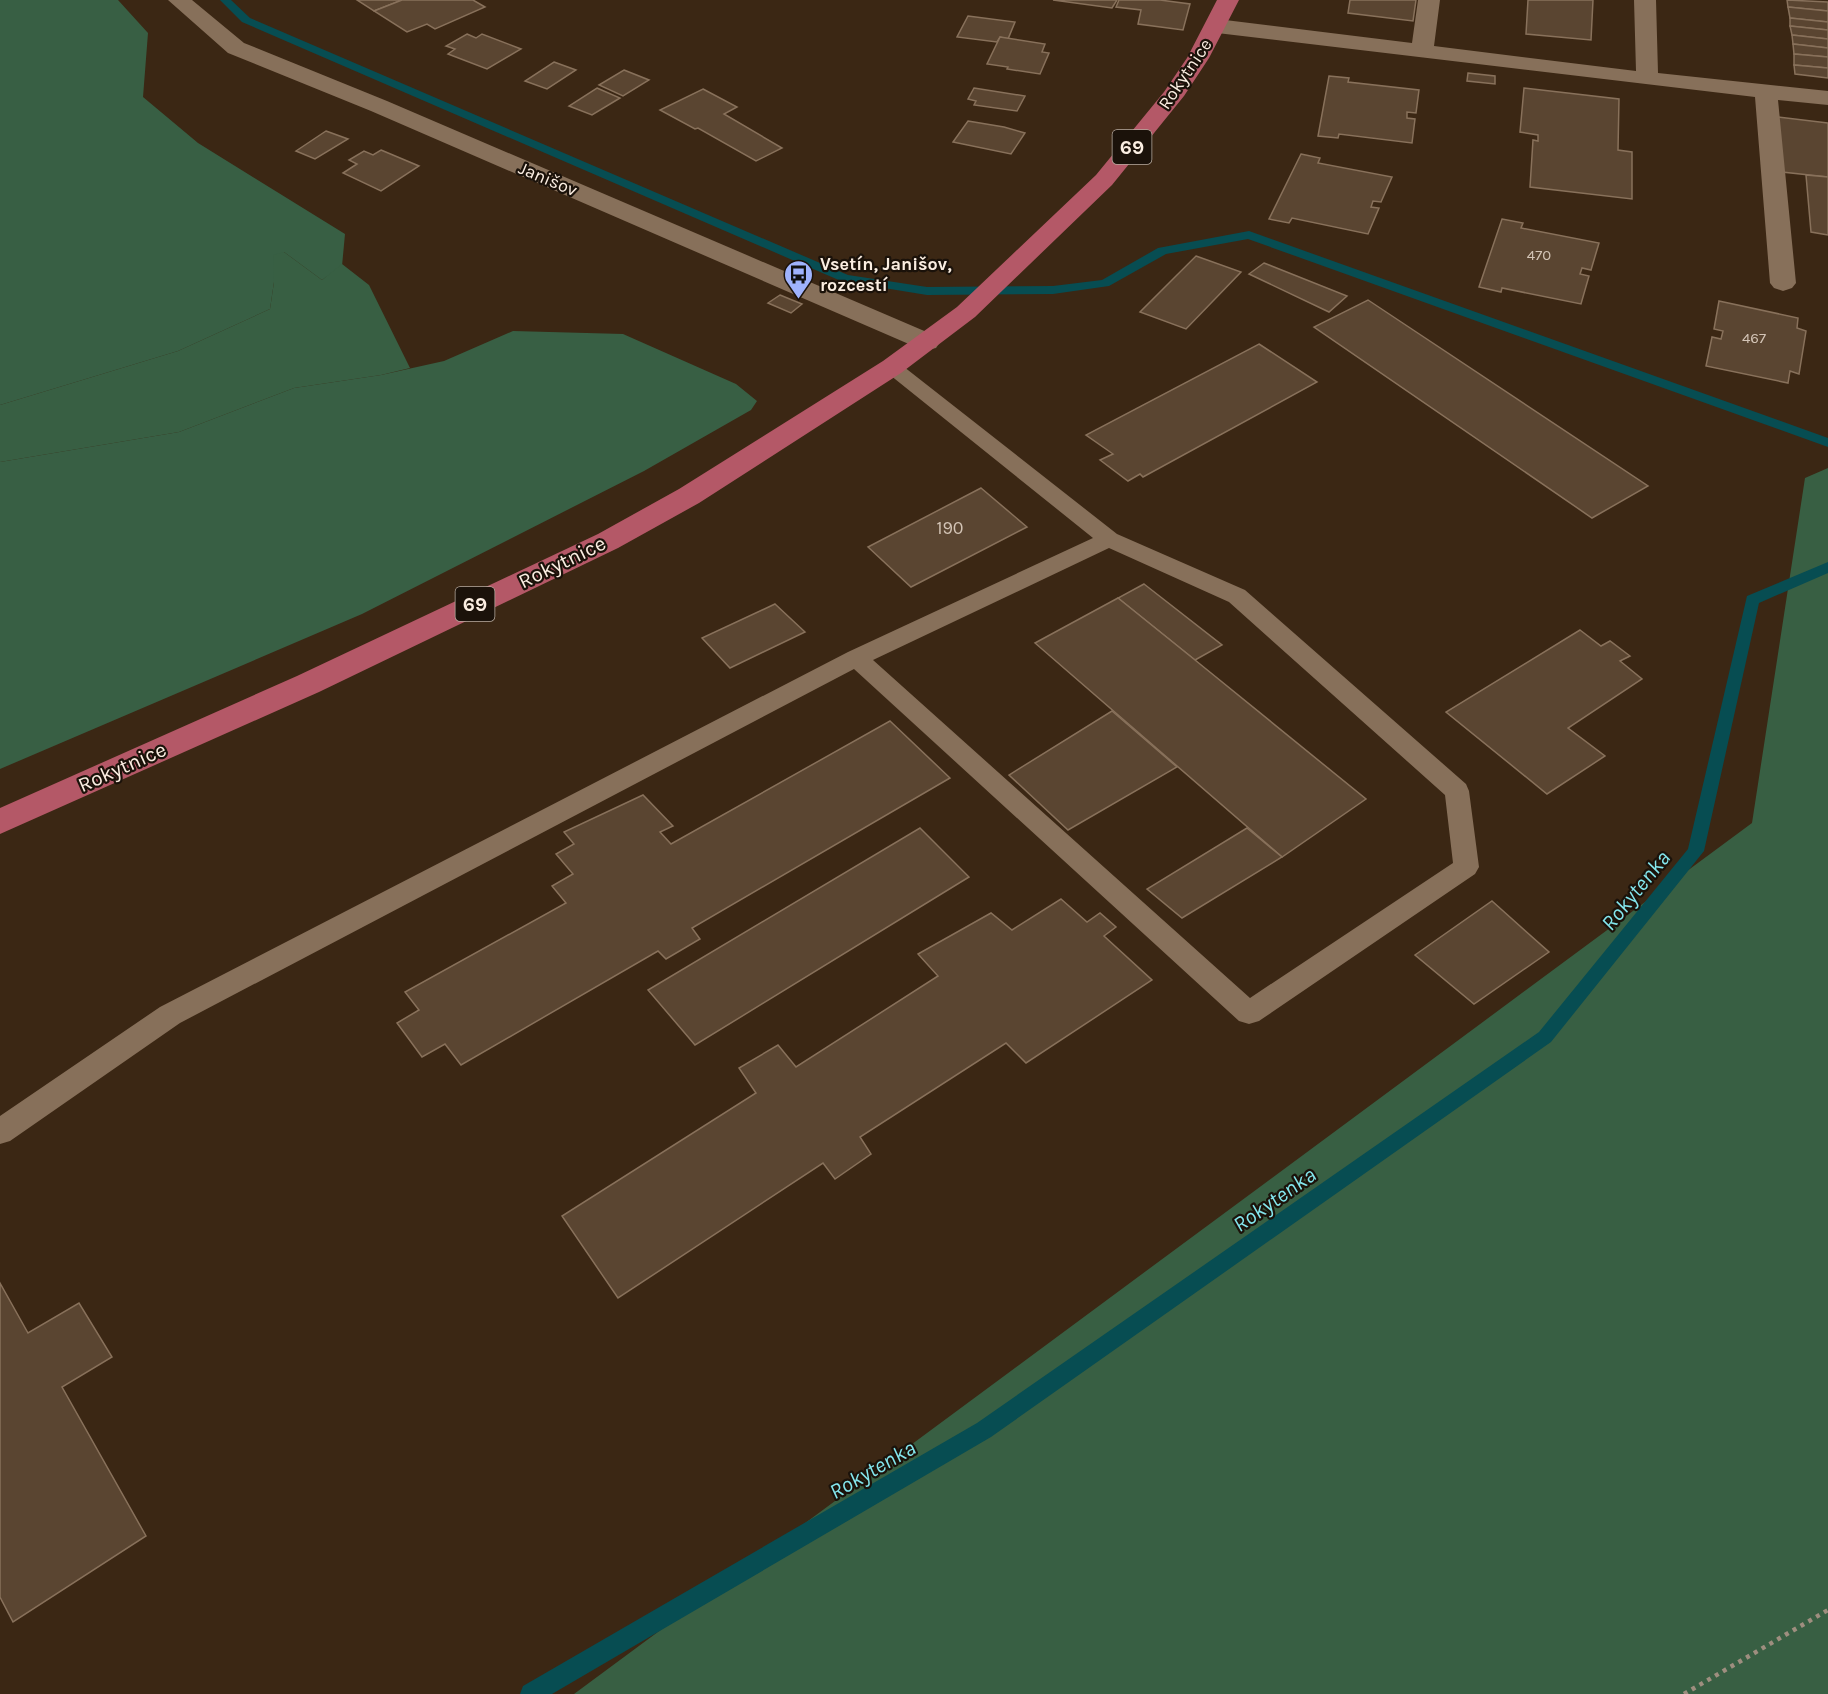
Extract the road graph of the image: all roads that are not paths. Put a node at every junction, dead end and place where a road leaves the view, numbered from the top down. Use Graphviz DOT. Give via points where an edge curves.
graph roads {
  1 [pos="179,0"];
  2 [pos="1228,0"];
  3 [pos="1429,0"];
  4 [pos="1645,0"];
  5 [pos="1216,26"];
  6 [pos="1422,51"];
  7 [pos="1647,79"];
  8 [pos="1766,92"];
  9 [pos="1828,98"];
  10 [pos="1783,283"];
  11 [pos="927,342"];
  12 [pos="892,367"];
  13 [pos="1109,538"];
  14 [pos="856,658"];
  15 [pos="0,822"];
  16 [pos="0,1132"];
  1 -- 11 [label="street, Janišov" via="236,48"];
  2 -- 5 [label="main road, Rokytnice / 69"];
  3 -- 6 [label="street"];
  4 -- 7 [label="street"];
  5 -- 6 [label="street"];
  5 -- 11 [label="main road, Rokytnice / 69" via="1173,96 1096,188 1009,273"];
  6 -- 7 [label="street"];
  7 -- 8 [label="street"];
  8 -- 9 [label="street"];
  8 -- 10 [label="street"];
  11 -- 12 [label="main road, Rokytnice / 69"];
  12 -- 13 [label="lane"];
  12 -- 15 [label="main road, Rokytnice / 69" via="689,496 608,541 308,684"];
  13 -- 14 [label="lane"];
  13 -- 14 [label="lane" via="1237,596 1457,790 1466,867 1250,1013"];
  14 -- 16 [label="lane" via="170,1015"];
}
